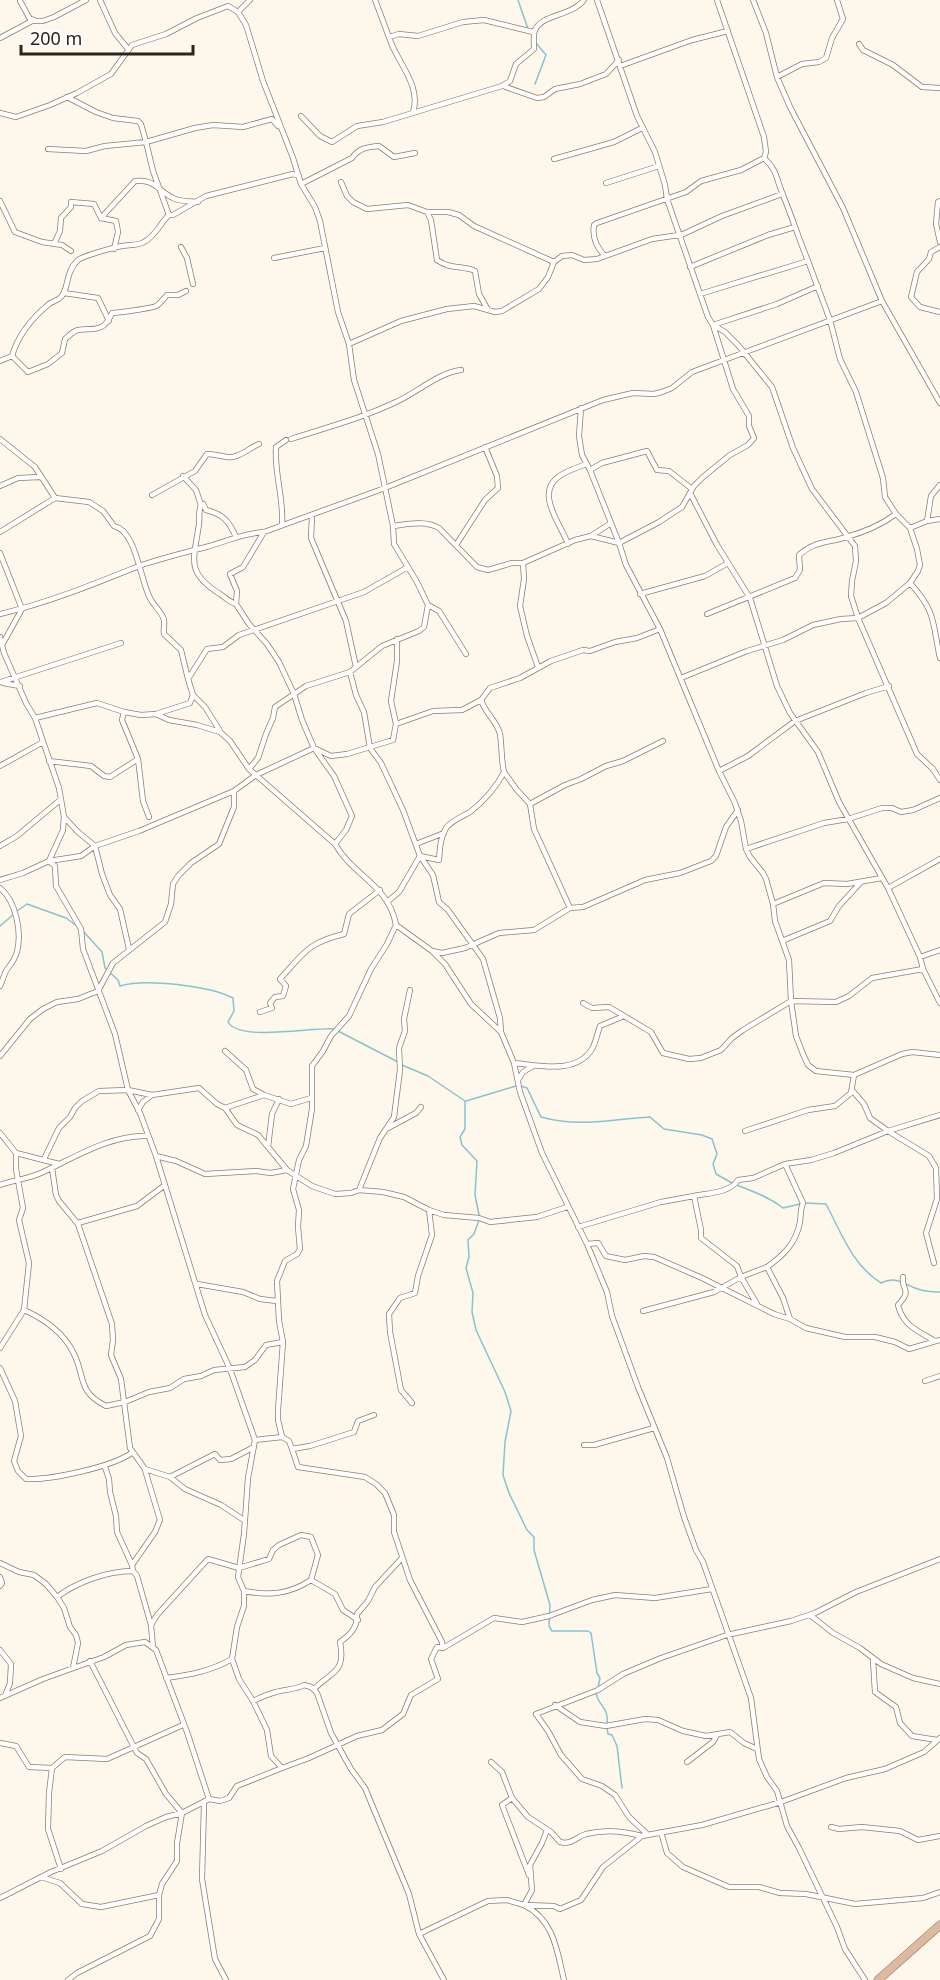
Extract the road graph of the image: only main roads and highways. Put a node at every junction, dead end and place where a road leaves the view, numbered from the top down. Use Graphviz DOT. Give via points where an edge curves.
graph roads {
  1 [pos="940,1925"];
  2 [pos="878,1980"];
  1 -- 2 [label="main road"];
}
